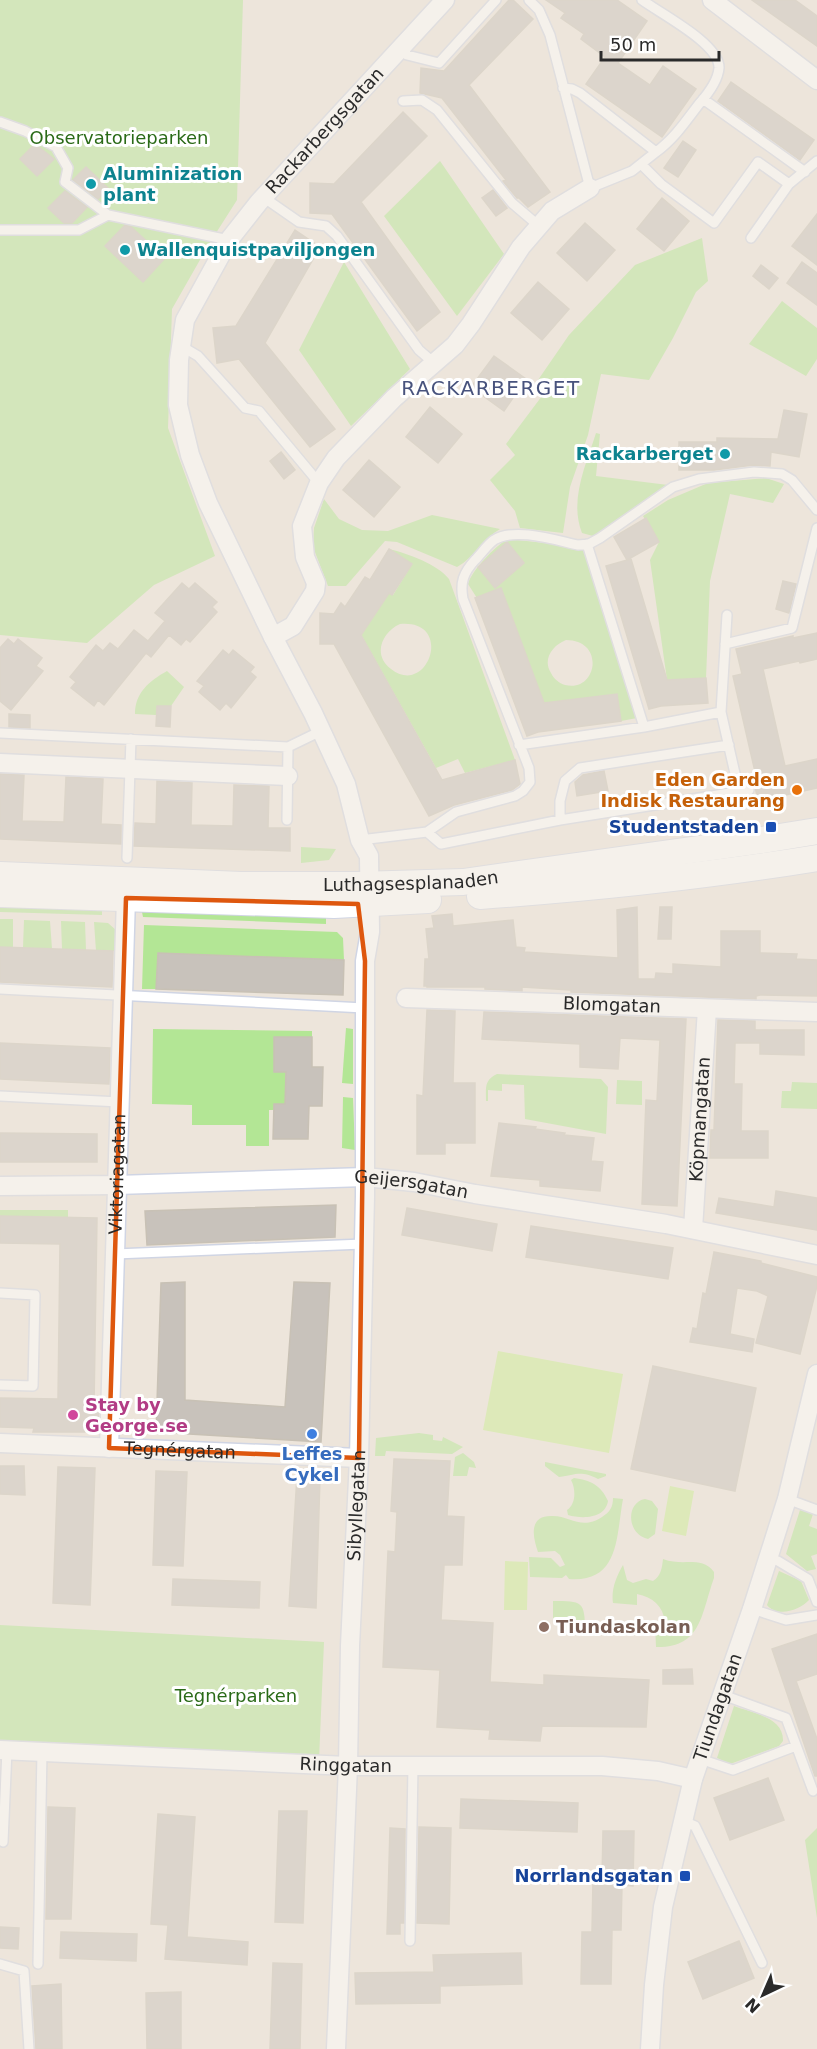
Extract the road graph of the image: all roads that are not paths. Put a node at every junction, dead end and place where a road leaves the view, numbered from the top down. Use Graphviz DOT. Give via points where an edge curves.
graph roads {
  1 [pos="445,0"];
  2 [pos="496,0"];
  3 [pos="529,0"];
  4 [pos="642,0"];
  5 [pos="712,0"];
  6 [pos="400,47"];
  7 [pos="817,80"];
  8 [pos="563,88"];
  9 [pos="703,99"];
  10 [pos="403,101"];
  11 [pos="0,122"];
  12 [pos="656,152"];
  13 [pos="817,162"];
  14 [pos="641,164"];
  15 [pos="805,172"];
  16 [pos="789,184"];
  17 [pos="590,188"];
  18 [pos="263,197"];
  19 [pos="243,207"];
  20 [pos="108,215"];
  21 [pos="539,226"];
  22 [pos="0,230"];
  23 [pos="751,238"];
  24 [pos="229,240"];
  25 [pos="180,346"];
  26 [pos="434,363"];
  27 [pos="319,483"];
  28 [pos="817,510"];
  29 [pos="817,528"];
  30 [pos="587,544"];
  31 [pos="727,615"];
  32 [pos="273,637"];
  33 [pos="725,645"];
  34 [pos="721,712"];
  35 [pos="644,727"];
  36 [pos="321,731"];
  37 [pos="0,733"];
  38 [pos="131,739"];
  39 [pos="519,745"];
  40 [pos="729,745"];
  41 [pos="288,747"];
  42 [pos="0,763"];
  43 [pos="130,768"];
  44 [pos="288,776"];
  45 [pos="287,820"];
  46 [pos="561,820"];
  47 [pos="817,831"];
  48 [pos="427,832"];
  49 [pos="360,840"];
  50 [pos="127,858"];
  51 [pos="817,858"];
  52 [pos="0,874"];
  53 [pos="0,894"];
  54 [pos="364,895"];
  55 [pos="126,898"];
  56 [pos="0,989"];
  57 [pos="123,996"];
  58 [pos="406,998"];
  59 [pos="364,1008"];
  60 [pos="707,1009"];
  61 [pos="817,1012"];
  62 [pos="0,1096"];
  63 [pos="120,1102"];
  64 [pos="365,1177"];
  65 [pos="117,1185"];
  66 [pos="0,1186"];
  67 [pos="693,1229"];
  68 [pos="363,1244"];
  69 [pos="115,1254"];
  70 [pos="817,1256"];
  71 [pos="0,1293"];
  72 [pos="817,1374"];
  73 [pos="0,1385"];
  74 [pos="0,1443"];
  75 [pos="109,1448"];
  76 [pos="359,1458"];
  77 [pos="787,1499"];
  78 [pos="817,1510"];
  79 [pos="768,1558"];
  80 [pos="813,1578"];
  81 [pos="817,1602"];
  82 [pos="752,1609"];
  83 [pos="817,1615"];
  84 [pos="723,1695"];
  85 [pos="796,1746"];
  86 [pos="4,1750"];
  87 [pos="42,1752"];
  88 [pos="700,1759"];
  89 [pos="348,1766"];
  90 [pos="413,1766"];
  91 [pos="693,1779"];
  92 [pos="813,1791"];
  93 [pos="682,1821"];
  94 [pos="3,1842"];
  95 [pos="410,1941"];
  96 [pos="0,1964"];
  97 [pos="38,1964"];
  98 [pos="762,1964"];
  99 [pos="29,2049"];
  100 [pos="336,2049"];
  101 [pos="650,2049"];
  1 -- 6 [label="street, Rackarbergsgatan"];
  2 -- 6 [label="lane" via="438,63 407,55"];
  3 -- 8 [label="lane" via="545,21"];
  4 -- 9 [label="lane" via="714,52 719,70"];
  5 -- 7 [label="street"];
  6 -- 18 [label="street, Rackarbergsgatan"];
  8 -- 12 [label="lane" via="580,93"];
  8 -- 17 [label="lane"];
  9 -- 12 [label="lane" via="670,142"];
  9 -- 15 [label="lane"];
  10 -- 21 [label="lane" via="422,100 437,110 512,203"];
  11 -- 20 [label="lane" via="56,147 68,168 65,182"];
  12 -- 14 [label="lane"];
  13 -- 15 [label="lane"];
  14 -- 16 [label="lane" via="714,223 758,162"];
  14 -- 17 [label="lane"];
  15 -- 16 [label="lane"];
  16 -- 23 [label="lane"];
  17 -- 21 [label="street" via="552,211"];
  18 -- 24 [label="street, Rackarbergsgatan"];
  18 -- 26 [label="lane" via="299,222 326,226 337,236 419,350"];
  19 -- 24 [label="lane" via="243,218"];
  20 -- 22 [label="lane" via="79,230"];
  20 -- 24 [label="lane"];
  21 -- 26 [label="street" via="455,345"];
  24 -- 25 [label="street, Rackarbergsgatan" via="185,321"];
  25 -- 27 [label="lane" via="198,356 245,408 259,411"];
  25 -- 32 [label="street, Rackarbergsgatan" via="178,405 190,455 208,503"];
  26 -- 27 [label="street" via="346,447"];
  27 -- 32 [label="street" via="302,526 305,557 316,583 315,591 293,626"];
  28 -- 30 [label="lane" via="782,474 754,472 699,479 674,487"];
  29 -- 33 [label="lane" via="792,628"];
  30 -- 35 [label="lane"];
  30 -- 39 [label="lane" via="509,533 493,540 463,577 464,599"];
  31 -- 33 [label="lane"];
  32 -- 36 [label="street, Rackarbergsgatan"];
  33 -- 34 [label="lane"];
  34 -- 35 [label="lane"];
  34 -- 40 [label="lane"];
  35 -- 39 [label="lane"];
  36 -- 41 [label="lane"];
  36 -- 49 [label="street, Rackarbergsgatan" via="346,784"];
  37 -- 38 [label="lane"];
  38 -- 41 [label="lane"];
  38 -- 43 [label="lane"];
  39 -- 48 [label="lane" via="530,775 523,791 456,813"];
  40 -- 46 [label="lane" via="580,768 565,781"];
  40 -- 46 [label="lane" via="744,790"];
  41 -- 44 [label="lane"];
  42 -- 43 [label="street"];
  43 -- 44 [label="street"];
  43 -- 50 [label="lane"];
  44 -- 45 [label="lane"];
  46 -- 48 [label="lane" via="441,844"];
  47 -- 54 [label="main road, Luthagsesplanaden"];
  48 -- 49 [label="lane"];
  49 -- 54 [label="street, Rackarbergsgatan" via="369,856"];
  51 -- 54 [label="main road, Luthagsesplanaden" via="532,892"];
  52 -- 54 [label="main road, Luthagsesplanaden"];
  53 -- 55 [label="main road, Luthagsesplanaden"];
  54 -- 55 [label="main road, Luthagsesplanaden" via="334,906"];
  54 -- 59 [label="street, Sibyllegatan" via="359,932 365,961"];
  55 -- 57 [label="street, Viktoriagatan"];
  56 -- 57 [label="lane"];
  57 -- 59 [label="lane"];
  57 -- 63 [label="street, Viktoriagatan"];
  58 -- 60 [label="street, Blomgatan"];
  59 -- 64 [label="street, Sibyllegatan"];
  60 -- 61 [label="street, Blomgatan"];
  60 -- 67 [label="street, Köpmangatan"];
  62 -- 63 [label="lane"];
  63 -- 65 [label="street, Viktoriagatan"];
  64 -- 65 [label="street, Geijersgatan"];
  64 -- 67 [label="street, Geijersgatan"];
  64 -- 68 [label="street, Sibyllegatan"];
  65 -- 66 [label="street, Geijersgatan"];
  65 -- 69 [label="street, Viktoriagatan"];
  67 -- 70 [label="street, Geijersgatan"];
  68 -- 69 [label="lane"];
  68 -- 76 [label="street, Sibyllegatan"];
  69 -- 75 [label="street, Viktoriagatan"];
  71 -- 73 [label="lane" via="36,1295 33,1386"];
  72 -- 77 [label="street, Tiundagatan"];
  74 -- 75 [label="street, Tegnérgatan"];
  75 -- 76 [label="street, Tegnérgatan"];
  76 -- 89 [label="street, Sibyllegatan"];
  77 -- 78 [label="lane"];
  77 -- 79 [label="street, Tiundagatan"];
  79 -- 80 [label="lane"];
  79 -- 82 [label="street, Tiundagatan"];
  80 -- 81 [label="lane"];
  82 -- 83 [label="lane" via="786,1620"];
  82 -- 84 [label="street, Tiundagatan"];
  84 -- 85 [label="lane" via="786,1718"];
  84 -- 88 [label="street, Tiundagatan"];
  85 -- 88 [label="lane" via="733,1770"];
  85 -- 92 [label="lane"];
  86 -- 87 [label="street, Ringgatan"];
  86 -- 94 [label="lane"];
  87 -- 89 [label="street, Ringgatan"];
  87 -- 97 [label="lane"];
  88 -- 91 [label="street, Tiundagatan"];
  89 -- 90 [label="street, Ringgatan"];
  89 -- 100 [label="street, Sibyllegatan"];
  90 -- 91 [label="street, Ringgatan" via="602,1766"];
  90 -- 95 [label="lane"];
  91 -- 93 [label="street, Tiundagatan"];
  93 -- 98 [label="lane" via="695,1826"];
  93 -- 101 [label="street, Tiundagatan" via="663,1907"];
  96 -- 99 [label="lane" via="24,1971"];
}
